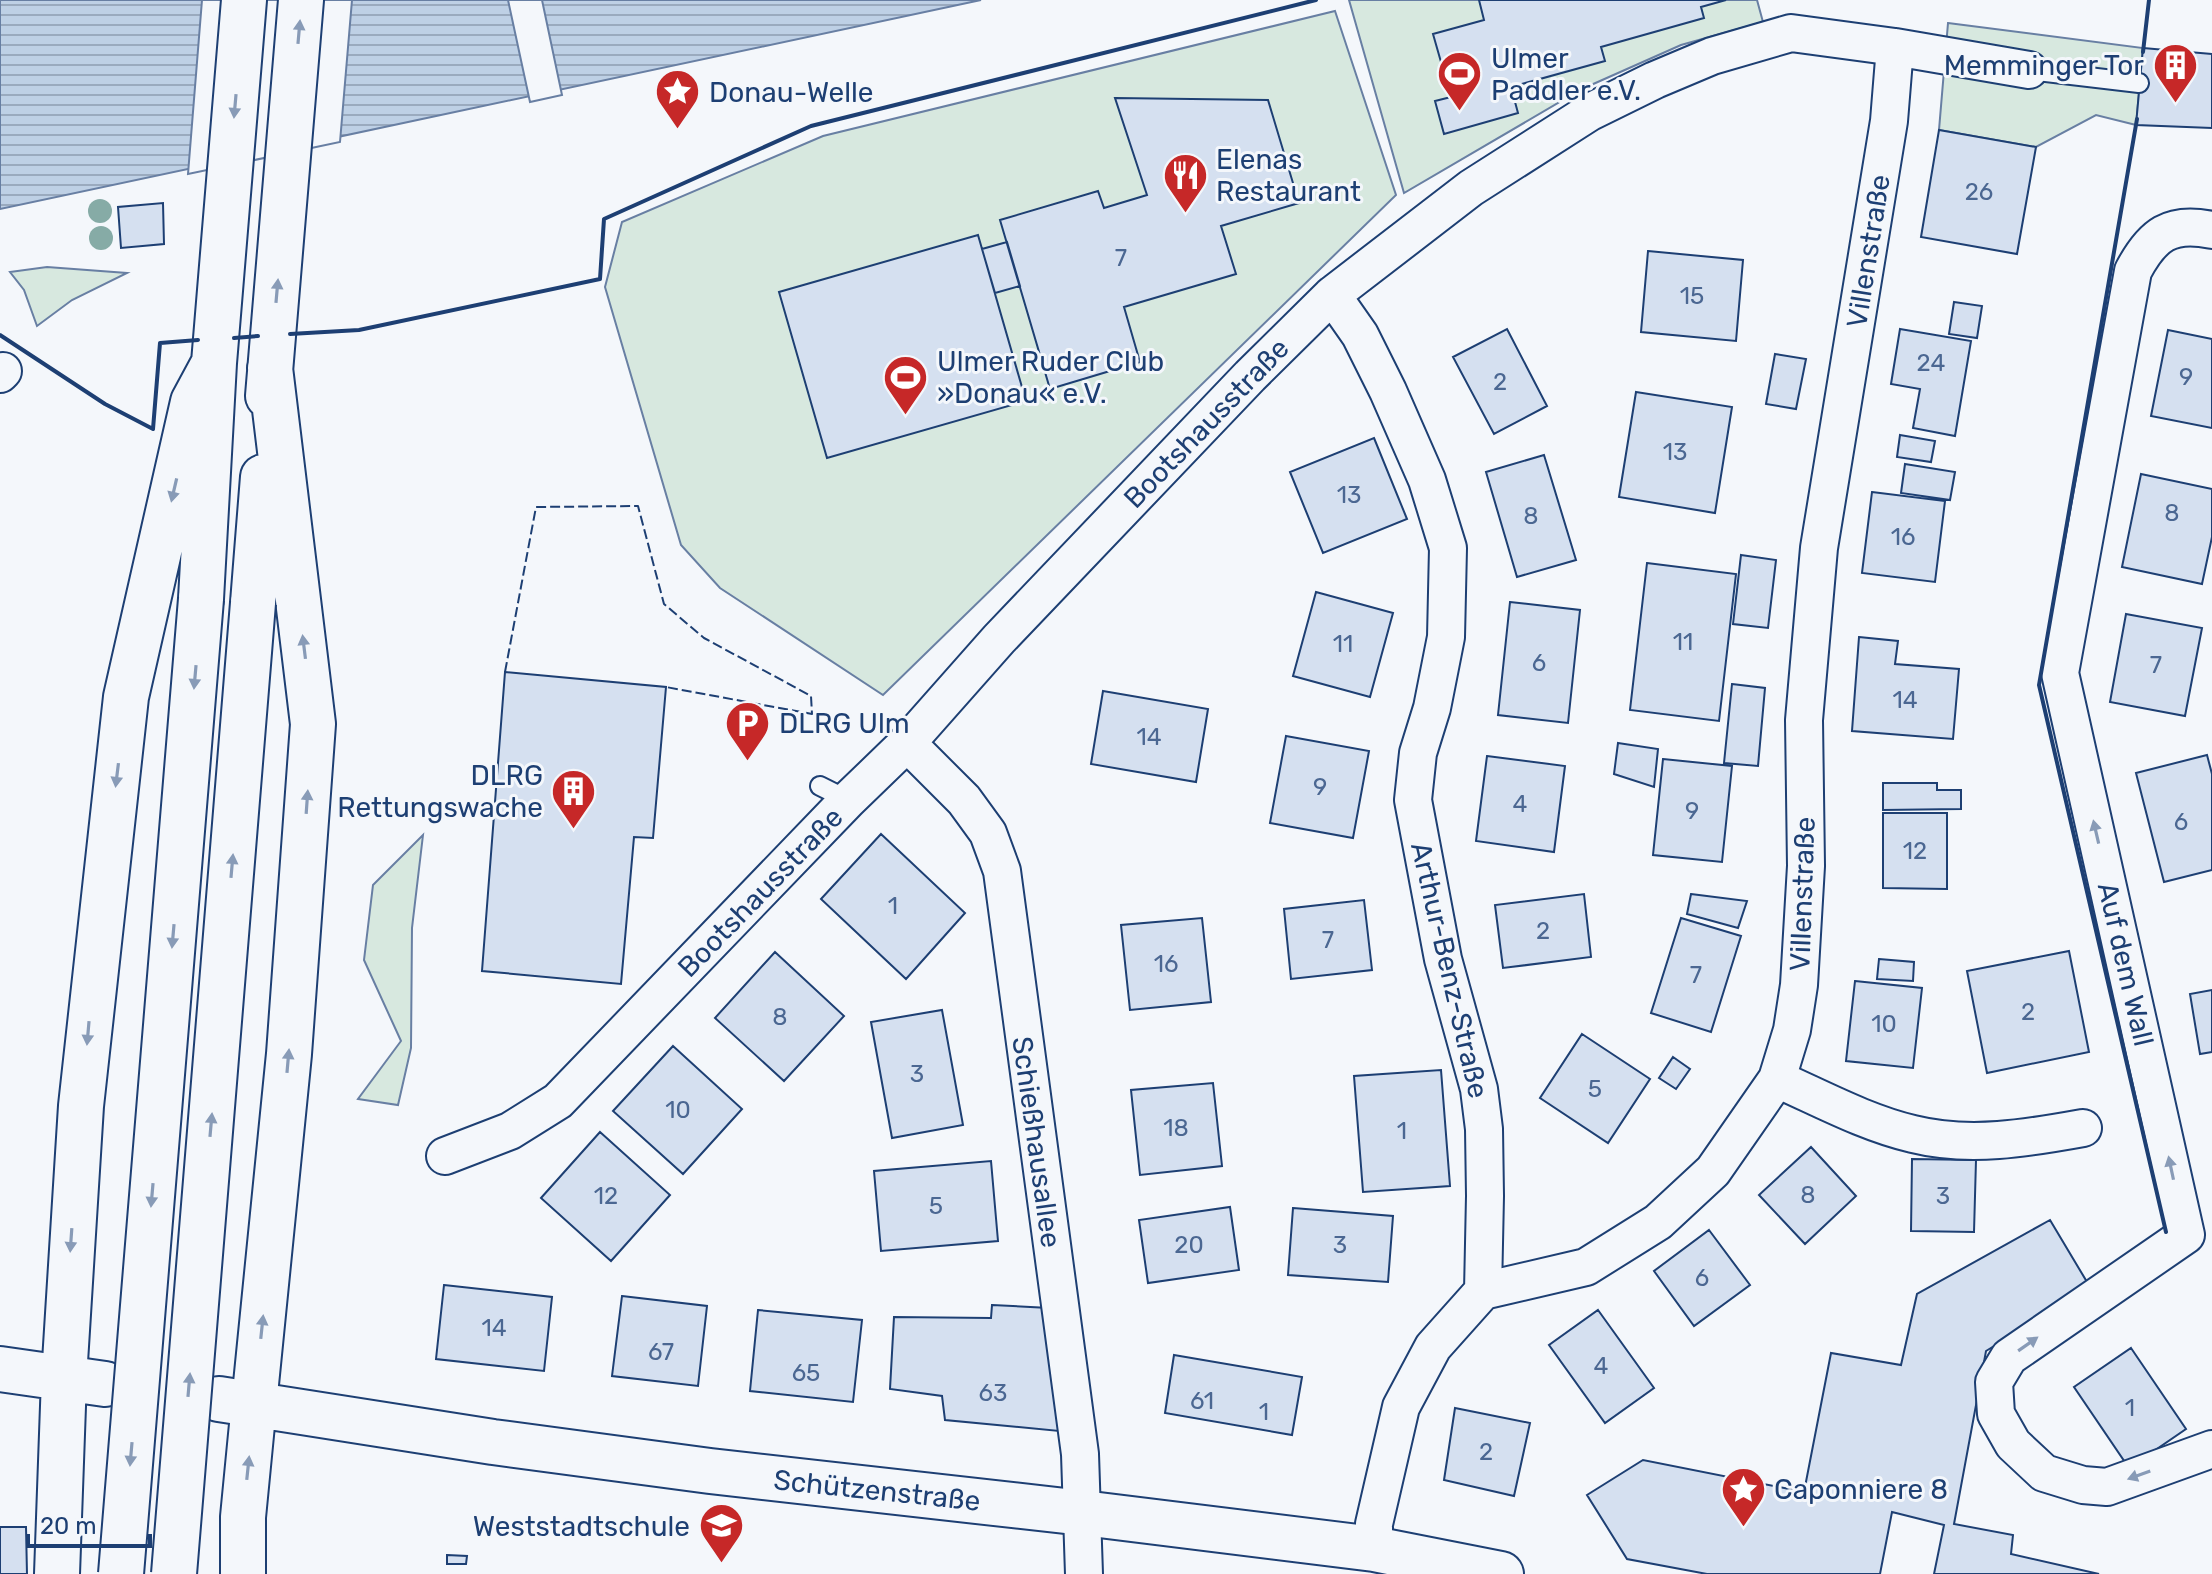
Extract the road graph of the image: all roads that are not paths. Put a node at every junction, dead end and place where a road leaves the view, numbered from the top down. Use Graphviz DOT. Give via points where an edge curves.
graph roads {
  1 [pos="244,0"];
  2 [pos="301,0"];
  3 [pos="1895,47"];
  4 [pos="2032,70"];
  5 [pos="2139,83"];
  6 [pos="2212,230"];
  7 [pos="1332,295"];
  8 [pos="214,363"];
  9 [pos="270,368"];
  10 [pos="907,743"];
  11 [pos="1777,1079"];
  12 [pos="2083,1128"];
  13 [pos="445,1156"];
  14 [pos="1483,1291"];
  15 [pos="0,1369"];
  16 [pos="84,1381"];
  17 [pos="236,1402"];
  18 [pos="2212,1449"];
  19 [pos="1083,1513"];
  20 [pos="1374,1549"];
  21 [pos="57,1574"];
  22 [pos="121,1574"];
  23 [pos="174,1574"];
  24 [pos="243,1574"];
  25 [pos="1084,1574"];
  26 [pos="1501,1574"];
  1 -- 8 [label="main road, one-way"];
  9 -- 2 [label="main road, one-way"];
  3 -- 4 [label="street, Bootshausstraße"];
  3 -- 7 [label="street, Bootshausstraße" via="1791,33 1655,80 1590,112 1471,188"];
  3 -- 11 [label="street, Villenstraße" via="1889,121 1819,548 1804,720 1806,866 1799,985"];
  4 -- 5 [label="lane, Bootshausstraße"];
  18 -- 6 [label="street, Auf dem Wall, one-way" via="2107,1487 2083,1485 2044,1473 2013,1444 1996,1414 1994,1382 2009,1357 2186,1235 2060,673 2133,271 2146,246 2167,232 2187,226"];
  7 -- 10 [label="street, Bootshausstraße" via="1169,459"];
  7 -- 14 [label="street, Arthur-Benz-Straße" via="1360,335 1388,391 1427,480 1448,548 1446,637 1418,753 1413,800 1443,959 1479,1089 1484,1129"];
  8 -- 16 [label="main road, one-way" via="193,402 126,697 81,1106"];
  8 -- 22 [label="main road, one-way, bridge" via="201,599"];
  17 -- 9 [label="main road, one-way" via="288,1068 313,724"];
  23 -- 9 [label="main road, one-way, bridge"];
  10 -- 13 [label="street, Bootshausstraße" via="834,793 558,1101 510,1131"];
  10 -- 19 [label="street, Schießhausallee" via="964,800 988,833 1002,871 1080,1454"];
  11 -- 12 [label="street" via="1915,1135 2020,1140"];
  11 -- 14 [label="street, Villenstraße" via="1713,1171 1658,1222 1586,1267"];
  14 -- 20 [label="street" via="1433,1347 1401,1407 1374,1524"];
  15 -- 16 [label="main road"];
  16 -- 21 [label="main road"];
  17 -- 19 [label="main road, Schützenstraße" via="679,1467"];
  24 -- 17 [label="main road, one-way"];
  19 -- 20 [label="main road, Schützenstraße"];
  19 -- 25 [label="street, Schießhausallee"];
  20 -- 26 [label="main road, Schützenstraße"];
}
